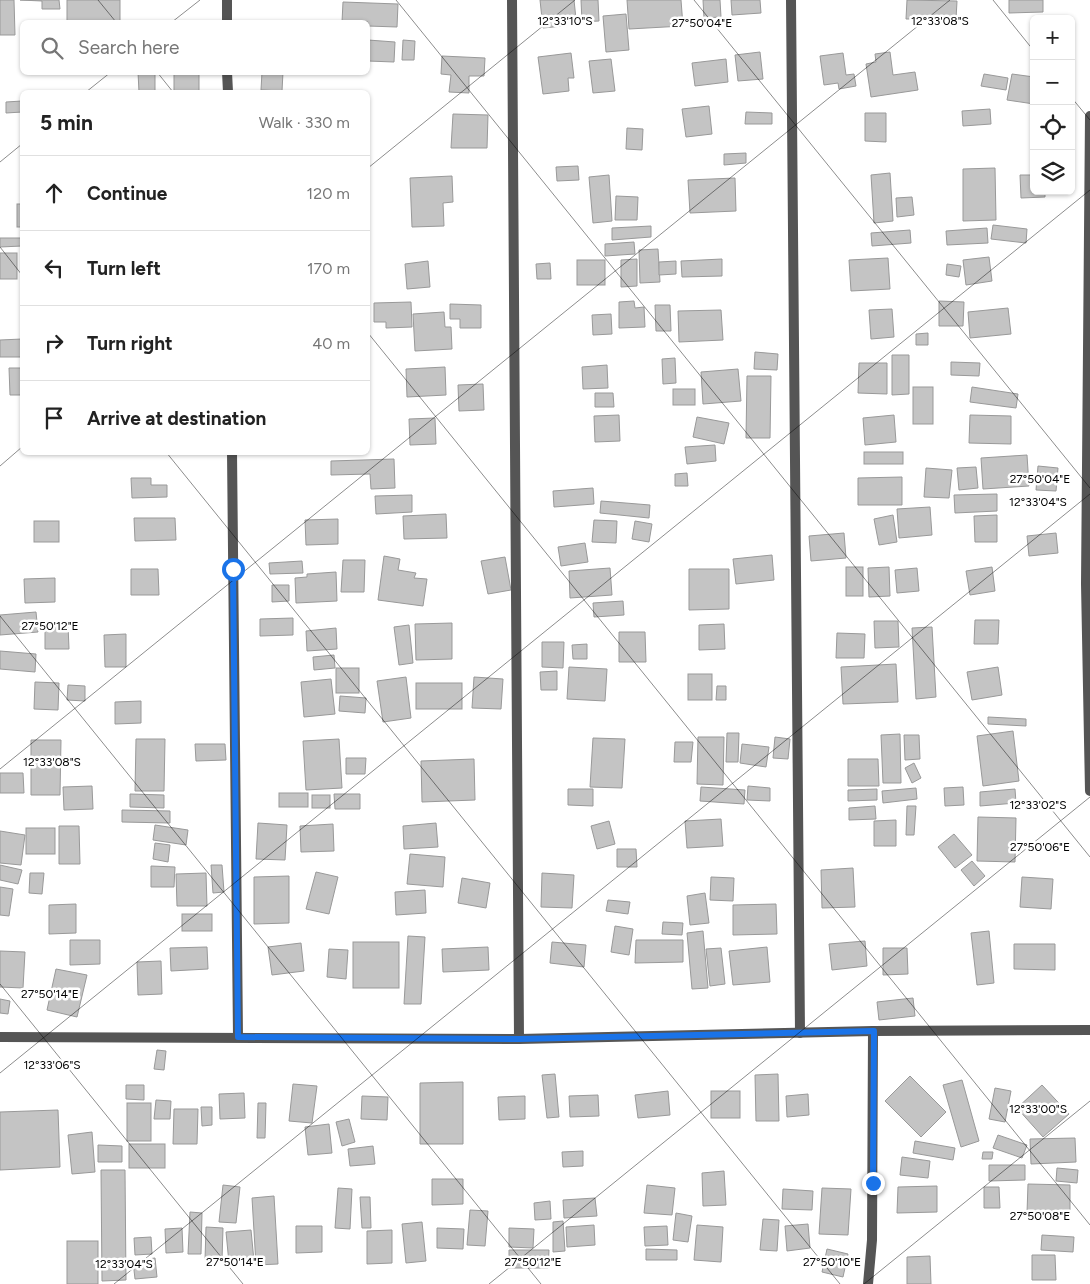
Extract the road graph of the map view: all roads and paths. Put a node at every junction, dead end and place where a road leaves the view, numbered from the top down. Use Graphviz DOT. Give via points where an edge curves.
graph roads {
  1 [pos="226,0"];
  2 [pos="512,0"];
  3 [pos="791,0"];
  4 [pos="227,20"];
  5 [pos="227,75"];
  6 [pos="228,90"];
  7 [pos="1090,116"];
  8 [pos="232,455"];
  9 [pos="1090,791"];
  10 [pos="1090,1030"];
  11 [pos="874,1031"];
  12 [pos="800,1033"];
  13 [pos="0,1037"];
  14 [pos="238,1037"];
  15 [pos="519,1039"];
  16 [pos="868,1284"];
  1 -- 4 [label="street"];
  2 -- 15 [label="street"];
  3 -- 12 [label="street"];
  5 -- 6 [label="street"];
  7 -- 9 [label="street" via="1086,584"];
  8 -- 14 [label="street"];
  10 -- 11 [label="street"];
  11 -- 12 [label="street"];
  11 -- 16 [label="street" via="872,1240"];
  12 -- 15 [label="street"];
  13 -- 14 [label="street"];
  14 -- 15 [label="street"];
}
